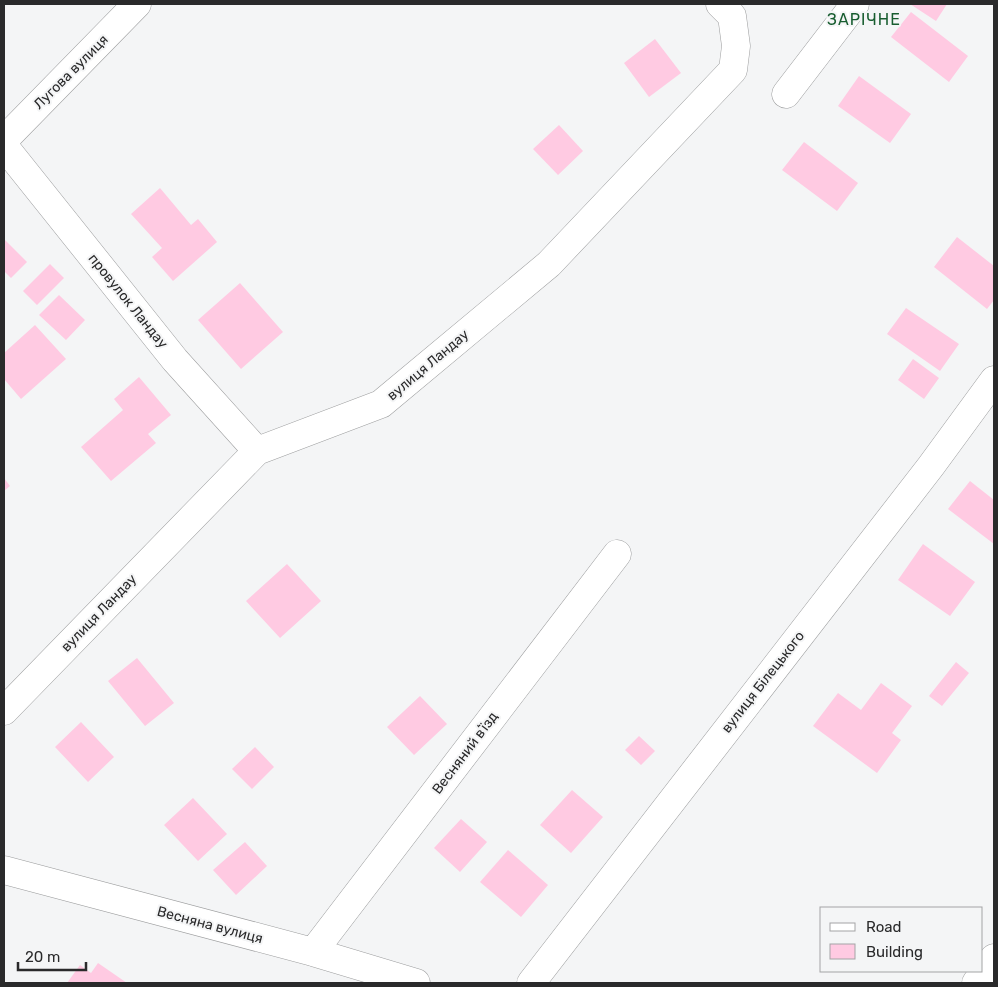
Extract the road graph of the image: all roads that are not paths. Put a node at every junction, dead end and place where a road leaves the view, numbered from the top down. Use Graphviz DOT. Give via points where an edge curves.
graph roads {
  1 [pos="137,4"];
  2 [pos="720,4"];
  3 [pos="855,4"];
  4 [pos="786,94"];
  5 [pos="4,140"];
  6 [pos="4,146"];
  7 [pos="994,380"];
  8 [pos="257,451"];
  9 [pos="617,554"];
  10 [pos="4,711"];
  11 [pos="4,870"];
  12 [pos="313,952"];
  13 [pos="994,958"];
  14 [pos="416,983"];
  15 [pos="531,983"];
  16 [pos="976,983"];
  1 -- 5 [label="street, Лугова вулиця"];
  2 -- 8 [label="street, вулиця Ландау" via="732,16 736,46 733,70 549,264 381,404"];
  3 -- 4 [label="street"];
  6 -- 8 [label="street, провулок Ландау" via="175,360"];
  7 -- 15 [label="street, вулиця Білецького"];
  8 -- 10 [label="street, вулиця Ландау"];
  9 -- 12 [label="street, Весняний вʼїзд"];
  11 -- 12 [label="street, Весняна вулиця"];
  12 -- 14 [label="street, Весняна вулиця"];
  13 -- 16 [label="street"];
}
